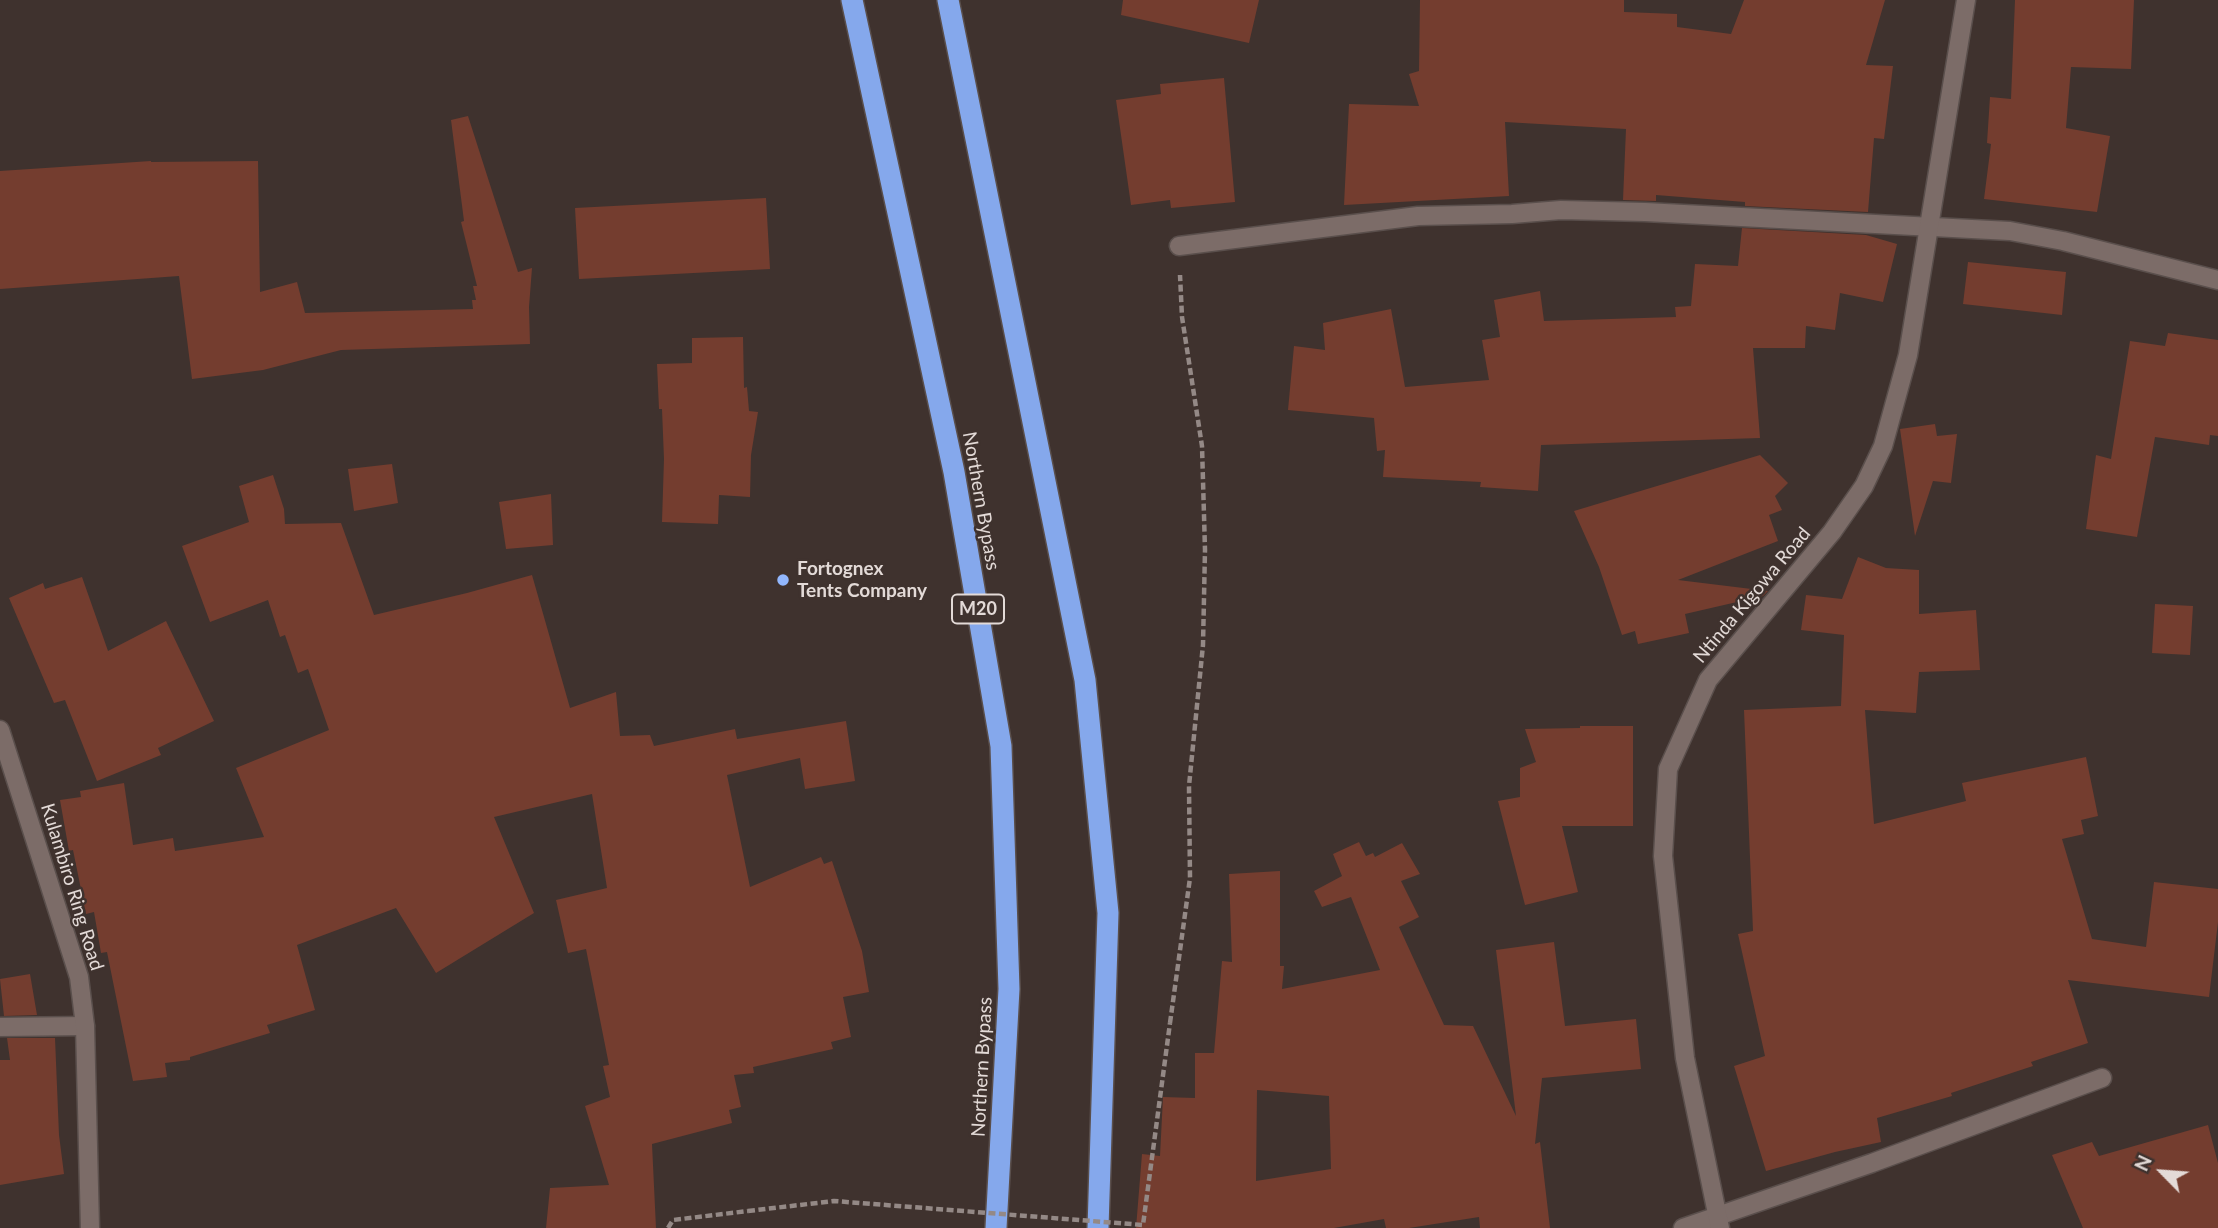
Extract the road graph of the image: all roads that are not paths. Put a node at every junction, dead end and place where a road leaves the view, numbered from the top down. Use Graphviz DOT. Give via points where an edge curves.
graph roads {
  1 [pos="852,0"];
  2 [pos="948,0"];
  3 [pos="1966,0"];
  4 [pos="1929,228"];
  5 [pos="1180,246"];
  6 [pos="2218,279"];
  7 [pos="0,730"];
  8 [pos="85,1026"];
  9 [pos="0,1027"];
  10 [pos="2102,1078"];
  11 [pos="1718,1223"];
  12 [pos="90,1228"];
  13 [pos="996,1228"];
  14 [pos="1098,1228"];
  15 [pos="1683,1228"];
  1 -- 13 [label="highway, Northern Bypass / M20" via="954,472 1001,746 1009,989"];
  2 -- 14 [label="highway" via="1085,680 1108,913"];
  3 -- 4 [label="street, Ntinda Kigowa Road"];
  4 -- 5 [label="street" via="1561,210 1418,216"];
  4 -- 6 [label="street" via="2010,231"];
  4 -- 11 [label="street, Ntinda Kigowa Road" via="1908,355 1883,446 1864,486 1832,532 1707,680 1668,769 1663,856 1685,1058"];
  7 -- 8 [label="street, Kulambiro Ring Road" via="75,962"];
  8 -- 9 [label="street"];
  8 -- 12 [label="street, Kulambiro Ring Road"];
  10 -- 11 [label="street"];
  11 -- 15 [label="street"];
}
